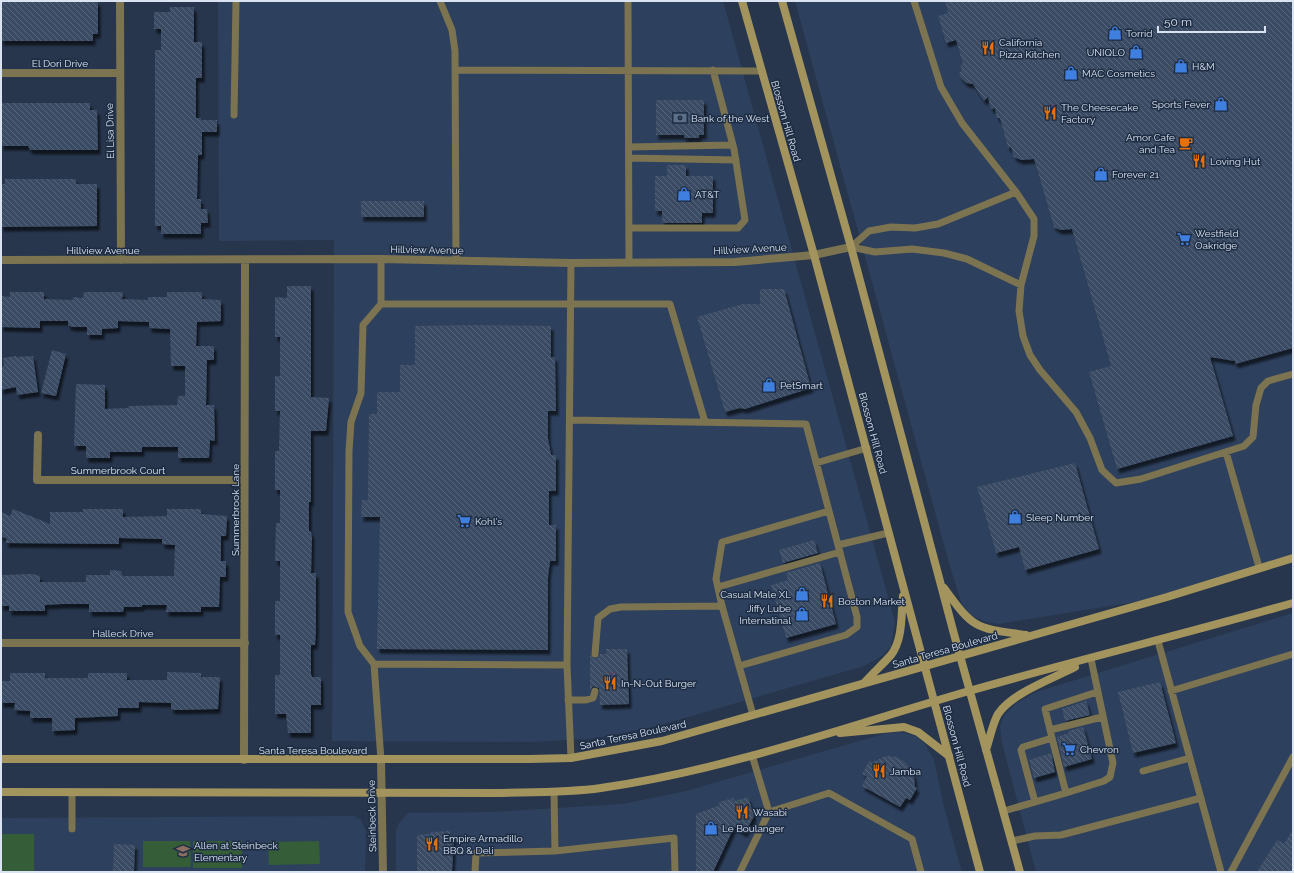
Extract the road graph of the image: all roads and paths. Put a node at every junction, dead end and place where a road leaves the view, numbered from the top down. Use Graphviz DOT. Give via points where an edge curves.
graph roads {
  1 [pos="120,1"];
  2 [pos="236,1"];
  3 [pos="440,1"];
  4 [pos="628,1"];
  5 [pos="742,1"];
  6 [pos="782,1"];
  7 [pos="914,1"];
  8 [pos="455,70"];
  9 [pos="629,70"];
  10 [pos="713,70"];
  11 [pos="762,71"];
  12 [pos="1,73"];
  13 [pos="120,73"];
  14 [pos="234,115"];
  15 [pos="733,145"];
  16 [pos="629,147"];
  17 [pos="629,158"];
  18 [pos="736,160"];
  19 [pos="1016,192"];
  20 [pos="629,228"];
  21 [pos="851,247"];
  22 [pos="814,255"];
  23 [pos="381,259"];
  24 [pos="1,260"];
  25 [pos="121,260"];
  26 [pos="244,260"];
  27 [pos="456,260"];
  28 [pos="629,262"];
  29 [pos="571,263"];
  30 [pos="1021,285"];
  31 [pos="381,304"];
  32 [pos="570,305"];
  33 [pos="1293,374"];
  34 [pos="570,420"];
  35 [pos="705,422"];
  36 [pos="38,435"];
  37 [pos="866,448"];
  38 [pos="1226,452"];
  39 [pos="816,462"];
  40 [pos="244,480"];
  41 [pos="829,511"];
  42 [pos="888,533"];
  43 [pos="839,548"];
  44 [pos="1293,558"];
  45 [pos="1259,567"];
  46 [pos="940,583"];
  47 [pos="718,587"];
  48 [pos="903,592"];
  49 [pos="1293,603"];
  50 [pos="722,606"];
  51 [pos="1031,635"];
  52 [pos="1158,641"];
  53 [pos="1,643"];
  54 [pos="245,643"];
  55 [pos="595,654"];
  56 [pos="1293,654"];
  57 [pos="960,656"];
  58 [pos="1090,659"];
  59 [pos="374,664"];
  60 [pos="567,666"];
  61 [pos="739,666"];
  62 [pos="925,666"];
  63 [pos="864,683"];
  64 [pos="970,691"];
  65 [pos="1172,691"];
  66 [pos="595,692"];
  67 [pos="1097,692"];
  68 [pos="568,700"];
  69 [pos="935,702"];
  70 [pos="753,715"];
  71 [pos="1102,717"];
  72 [pos="1051,734"];
  73 [pos="817,736"];
  74 [pos="986,750"];
  75 [pos="752,754"];
  76 [pos="949,756"];
  77 [pos="1293,757"];
  78 [pos="571,758"];
  79 [pos="1190,758"];
  80 [pos="1,759"];
  81 [pos="244,760"];
  82 [pos="381,760"];
  83 [pos="1143,770"];
  84 [pos="1,792"];
  85 [pos="72,792"];
  86 [pos="554,792"];
  87 [pos="382,793"];
  88 [pos="1066,793"];
  89 [pos="1201,798"];
  90 [pos="1035,802"];
  91 [pos="1004,811"];
  92 [pos="769,812"];
  93 [pos="72,829"];
  94 [pos="1012,841"];
  95 [pos="555,851"];
  96 [pos="383,872"];
  97 [pos="475,872"];
  98 [pos="675,872"];
  99 [pos="740,872"];
  100 [pos="921,872"];
  101 [pos="980,872"];
  102 [pos="1020,872"];
  103 [pos="1220,872"];
  104 [pos="1231,872"];
  1 -- 13 [label="street, El Lisa Drive"];
  2 -- 14 [label="lane"];
  3 -- 8 [label="lane" via="452,30"];
  4 -- 9 [label="lane"];
  5 -- 11 [label="main road, Blossom Hill Road"];
  6 -- 21 [label="main road"];
  7 -- 19 [label="lane" via="941,87 962,123"];
  8 -- 9 [label="lane"];
  8 -- 27 [label="lane"];
  9 -- 10 [label="lane"];
  9 -- 16 [label="lane"];
  10 -- 11 [label="lane"];
  10 -- 15 [label="lane"];
  11 -- 22 [label="main road, Blossom Hill Road"];
  12 -- 13 [label="street, El Dori Drive"];
  13 -- 25 [label="street, El Lisa Drive"];
  15 -- 16 [label="lane"];
  15 -- 18 [label="lane"];
  16 -- 17 [label="lane"];
  17 -- 18 [label="lane"];
  17 -- 20 [label="lane"];
  18 -- 20 [label="lane" via="744,220 738,228"];
  19 -- 21 [label="lane" via="938,224 869,231"];
  19 -- 30 [label="lane" via="1034,219 1034,236"];
  20 -- 28 [label="lane"];
  21 -- 22 [label="street, Hillview Avenue"];
  21 -- 30 [label="lane" via="875,252 912,249 944,253 967,259"];
  21 -- 46 [label="main road"];
  22 -- 28 [label="street, Hillview Avenue" via="735,262"];
  22 -- 37 [label="main road, Blossom Hill Road"];
  23 -- 26 [label="street, Hillview Avenue"];
  23 -- 27 [label="street, Hillview Avenue"];
  23 -- 31 [label="lane"];
  24 -- 25 [label="street, Hillview Avenue"];
  25 -- 26 [label="street, Hillview Avenue"];
  26 -- 40 [label="street, Summerbrook Lane"];
  27 -- 29 [label="street, Hillview Avenue"];
  28 -- 29 [label="street, Hillview Avenue"];
  29 -- 32 [label="lane"];
  30 -- 38 [label="lane" via="1019,311 1023,336 1030,355 1076,412 1090,438 1102,470 1116,483"];
  31 -- 32 [label="lane"];
  31 -- 59 [label="lane" via="363,325 361,393 352,422 349,451 348,612 360,646"];
  32 -- 34 [label="lane"];
  32 -- 35 [label="lane" via="670,304"];
  33 -- 38 [label="lane" via="1268,381 1261,388 1256,405 1253,437 1244,446"];
  34 -- 35 [label="lane"];
  34 -- 60 [label="lane"];
  35 -- 39 [label="lane" via="806,424"];
  36 -- 40 [label="street, Summerbrook Court" via="37,480"];
  37 -- 39 [label="lane"];
  37 -- 42 [label="main road, Blossom Hill Road"];
  38 -- 45 [label="lane"];
  39 -- 41 [label="lane"];
  40 -- 54 [label="street, Summerbrook Lane"];
  41 -- 43 [label="lane"];
  41 -- 47 [label="lane" via="722,542 716,579"];
  42 -- 43 [label="lane"];
  42 -- 48 [label="main road, Blossom Hill Road"];
  43 -- 47 [label="lane"];
  43 -- 61 [label="lane" via="857,617 857,627 846,634"];
  44 -- 45 [label="main road, Santa Teresa Boulevard"];
  45 -- 51 [label="main road, Santa Teresa Boulevard" via="1167,597"];
  46 -- 51 [label="main road" via="961,612 976,625 987,630"];
  46 -- 57 [label="main road"];
  47 -- 50 [label="lane"];
  48 -- 62 [label="main road, Blossom Hill Road"];
  48 -- 63 [label="main road" via="897,644 892,654"];
  49 -- 52 [label="main road"];
  50 -- 55 [label="lane" via="610,609 598,618"];
  50 -- 61 [label="lane"];
  51 -- 57 [label="main road, Santa Teresa Boulevard"];
  52 -- 58 [label="main road"];
  52 -- 65 [label="lane"];
  53 -- 54 [label="street, Halleck Drive"];
  54 -- 81 [label="street, Summerbrook Lane"];
  56 -- 65 [label="lane"];
  57 -- 62 [label="main road, Santa Teresa Boulevard"];
  57 -- 64 [label="main road"];
  58 -- 64 [label="main road"];
  58 -- 67 [label="lane"];
  58 -- 74 [label="main road" via="1008,703 993,725"];
  59 -- 60 [label="lane"];
  59 -- 82 [label="lane"];
  60 -- 68 [label="lane"];
  61 -- 70 [label="lane"];
  62 -- 63 [label="main road, Santa Teresa Boulevard"];
  62 -- 69 [label="main road, Blossom Hill Road"];
  63 -- 70 [label="main road, Santa Teresa Boulevard"];
  64 -- 69 [label="main road"];
  64 -- 74 [label="main road"];
  65 -- 79 [label="lane"];
  66 -- 68 [label="lane" via="593,698"];
  67 -- 71 [label="lane"];
  67 -- 72 [label="lane" via="1046,709"];
  68 -- 78 [label="lane"];
  69 -- 73 [label="main road"];
  69 -- 76 [label="main road, Blossom Hill Road"];
  70 -- 78 [label="main road, Santa Teresa Boulevard" via="662,741"];
  71 -- 72 [label="lane"];
  71 -- 88 [label="lane" via="1113,763 1110,777"];
  72 -- 88 [label="lane"];
  72 -- 90 [label="lane" via="1021,750"];
  73 -- 75 [label="main road"];
  73 -- 76 [label="main road" via="904,727 918,732"];
  74 -- 91 [label="main road"];
  75 -- 86 [label="main road" via="715,766 674,774 601,788"];
  75 -- 92 [label="lane"];
  76 -- 101 [label="main road, Blossom Hill Road"];
  77 -- 104 [label="lane"];
  78 -- 82 [label="main road, Santa Teresa Boulevard"];
  79 -- 83 [label="lane"];
  79 -- 89 [label="lane"];
  80 -- 81 [label="main road, Santa Teresa Boulevard"];
  81 -- 82 [label="main road, Santa Teresa Boulevard"];
  82 -- 87 [label="street, Steinbeck Drive"];
  84 -- 85 [label="main road"];
  85 -- 87 [label="main road"];
  85 -- 93 [label="lane"];
  86 -- 87 [label="main road"];
  86 -- 95 [label="lane"];
  87 -- 96 [label="street, Steinbeck Drive"];
  88 -- 90 [label="lane"];
  89 -- 94 [label="lane" via="1061,834"];
  89 -- 103 [label="lane"];
  90 -- 91 [label="lane"];
  91 -- 94 [label="main road"];
  92 -- 99 [label="lane"];
  92 -- 100 [label="lane" via="829,793 912,839"];
  94 -- 102 [label="main road"];
  95 -- 97 [label="lane" via="476,853"];
  95 -- 98 [label="lane" via="674,838"];
}
